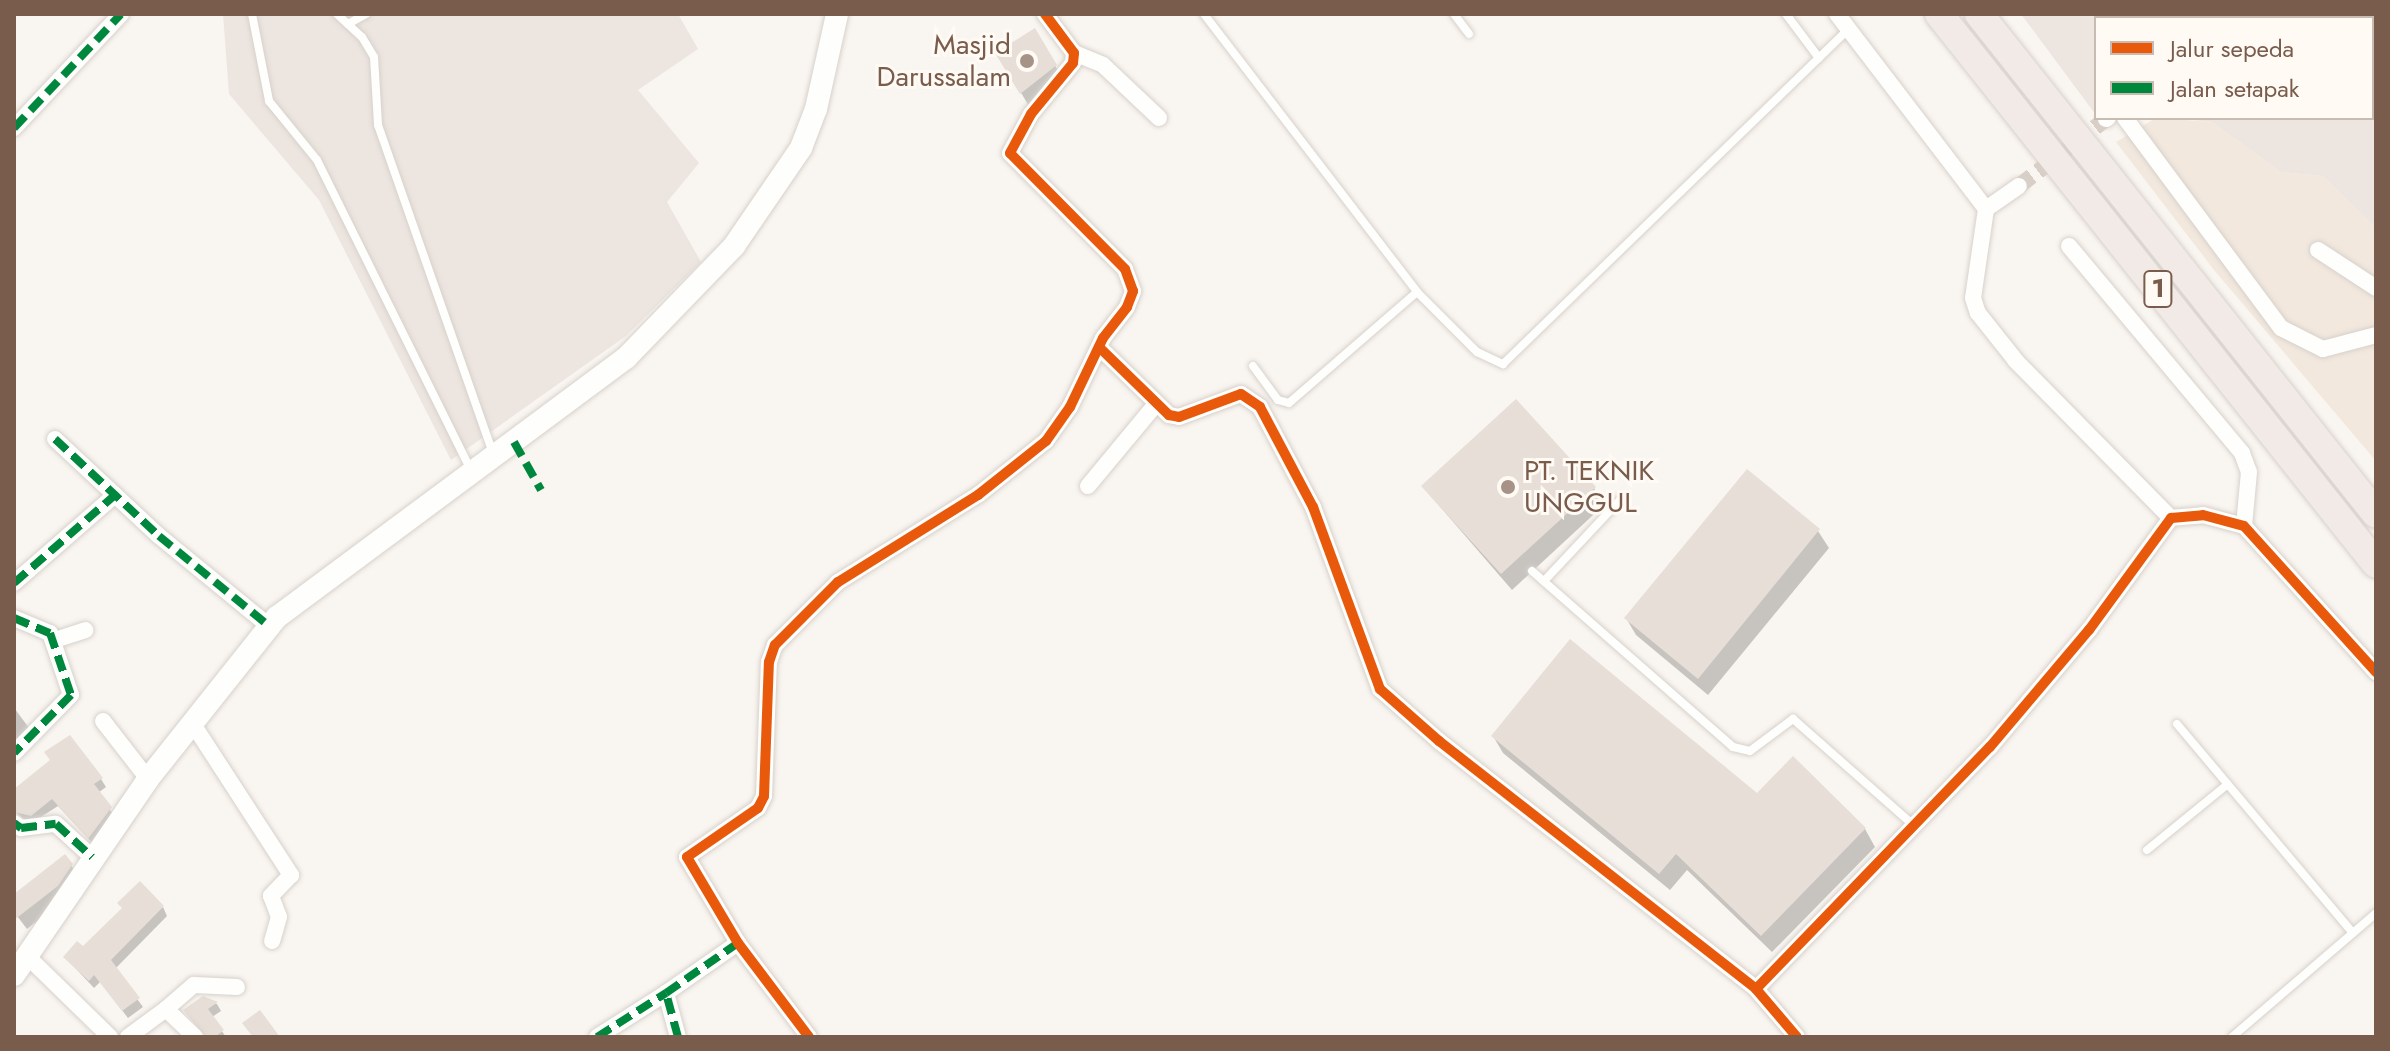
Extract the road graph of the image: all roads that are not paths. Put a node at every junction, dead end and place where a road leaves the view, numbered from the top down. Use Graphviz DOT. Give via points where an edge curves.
graph roads {
  1 [pos="252,14"];
  2 [pos="337,14"];
  3 [pos="366,14"];
  4 [pos="837,14"];
  5 [pos="1045,14"];
  6 [pos="1204,14"];
  7 [pos="1454,14"];
  8 [pos="1786,14"];
  9 [pos="1837,14"];
  10 [pos="1939,14"];
  11 [pos="1979,14"];
  12 [pos="112,17"];
  13 [pos="348,24"];
  14 [pos="1848,30"];
  15 [pos="1469,34"];
  16 [pos="1074,53"];
  17 [pos="1819,58"];
  18 [pos="1159,118"];
  19 [pos="2126,120"];
  20 [pos="14,128"];
  21 [pos="2019,186"];
  22 [pos="1986,209"];
  23 [pos="2069,246"];
  24 [pos="2318,250"];
  25 [pos="2376,288"];
  26 [pos="1417,292"];
  27 [pos="2376,335"];
  28 [pos="1099,347"];
  29 [pos="1253,366"];
  30 [pos="1156,404"];
  31 [pos="55,439"];
  32 [pos="494,457"];
  33 [pos="473,474"];
  34 [pos="1088,486"];
  35 [pos="115,495"];
  36 [pos="1621,499"];
  37 [pos="2376,514"];
  38 [pos="2171,518"];
  39 [pos="2244,526"];
  40 [pos="2376,564"];
  41 [pos="1532,571"];
  42 [pos="1544,581"];
  43 [pos="14,583"];
  44 [pos="14,618"];
  45 [pos="269,626"];
  46 [pos="85,630"];
  47 [pos="55,640"];
  48 [pos="2376,672"];
  49 [pos="103,721"];
  50 [pos="191,721"];
  51 [pos="2177,724"];
  52 [pos="14,753"];
  53 [pos="148,779"];
  54 [pos="2228,784"];
  55 [pos="14,823"];
  56 [pos="1912,824"];
  57 [pos="2147,850"];
  58 [pos="92,857"];
  59 [pos="2376,913"];
  60 [pos="2353,933"];
  61 [pos="272,941"];
  62 [pos="738,943"];
  63 [pos="27,956"];
  64 [pos="14,975"];
  65 [pos="237,987"];
  66 [pos="1756,989"];
  67 [pos="666,993"];
  68 [pos="166,1009"];
  69 [pos="110,1037"];
  70 [pos="128,1037"];
  71 [pos="195,1037"];
  72 [pos="597,1037"];
  73 [pos="678,1037"];
  74 [pos="809,1037"];
  75 [pos="1797,1037"];
  76 [pos="2232,1037"];
  1 -- 33 [label="lane" via="269,101 317,160"];
  2 -- 13 [label="lane"];
  3 -- 13 [label="lane"];
  4 -- 32 [label="main road" via="811,125 765,206 695,291 646,339"];
  5 -- 16 [label="street"];
  6 -- 26 [label="lane"];
  7 -- 15 [label="lane"];
  8 -- 17 [label="lane"];
  9 -- 14 [label="street"];
  10 -- 40 [label="highway, 1"];
  11 -- 37 [label="highway, 1"];
  12 -- 20 [label="street"];
  13 -- 32 [label="lane" via="374,57 378,125"];
  14 -- 17 [label="lane"];
  14 -- 22 [label="street"];
  16 -- 18 [label="street" via="1103,65"];
  16 -- 28 [label="street" via="1069,74 1031,114 1010,153 1131,282 1127,307"];
  17 -- 26 [label="lane" via="1513,360 1503,364 1477,352"];
  19 -- 27 [label="street" via="2281,328 2323,349"];
  21 -- 22 [label="street"];
  22 -- 38 [label="street" via="1973,298 1978,313 2016,361"];
  23 -- 39 [label="street" via="2242,453 2249,472"];
  24 -- 25 [label="street"];
  26 -- 29 [label="lane" via="1289,403 1278,400"];
  28 -- 30 [label="street"];
  28 -- 62 [label="street" via="1070,407 1046,441 978,495 838,582 775,645 769,662 764,796 758,808 687,857"];
  30 -- 34 [label="street"];
  30 -- 66 [label="street" via="1179,417 1232,395 1260,407 1313,507 1380,689"];
  31 -- 35 [label="street"];
  32 -- 33 [label="main road"];
  33 -- 45 [label="main road"];
  35 -- 43 [label="street"];
  35 -- 45 [label="street"];
  36 -- 42 [label="lane"];
  38 -- 39 [label="street" via="2203,515"];
  38 -- 56 [label="street" via="2089,630 1990,747"];
  39 -- 48 [label="street"];
  41 -- 42 [label="lane"];
  42 -- 56 [label="lane" via="1733,747 1750,751 1793,719"];
  44 -- 47 [label="street" via="37,624"];
  45 -- 50 [label="main road"];
  46 -- 47 [label="street"];
  47 -- 52 [label="street" via="59,670 71,695"];
  49 -- 53 [label="street"];
  50 -- 53 [label="main road"];
  50 -- 61 [label="street" via="291,875 271,896 279,917"];
  51 -- 54 [label="lane"];
  53 -- 58 [label="main road"];
  54 -- 57 [label="lane"];
  54 -- 60 [label="lane"];
  55 -- 58 [label="street" via="21,828 56,824"];
  56 -- 66 [label="street"];
  58 -- 63 [label="main road"];
  59 -- 60 [label="lane"];
  60 -- 76 [label="lane"];
  62 -- 67 [label="street"];
  62 -- 74 [label="street"];
  63 -- 64 [label="main road"];
  63 -- 69 [label="street"];
  65 -- 68 [label="street" via="194,985"];
  66 -- 75 [label="street"];
  67 -- 72 [label="street"];
  67 -- 73 [label="street"];
  68 -- 70 [label="street"];
  68 -- 71 [label="street"];
}
